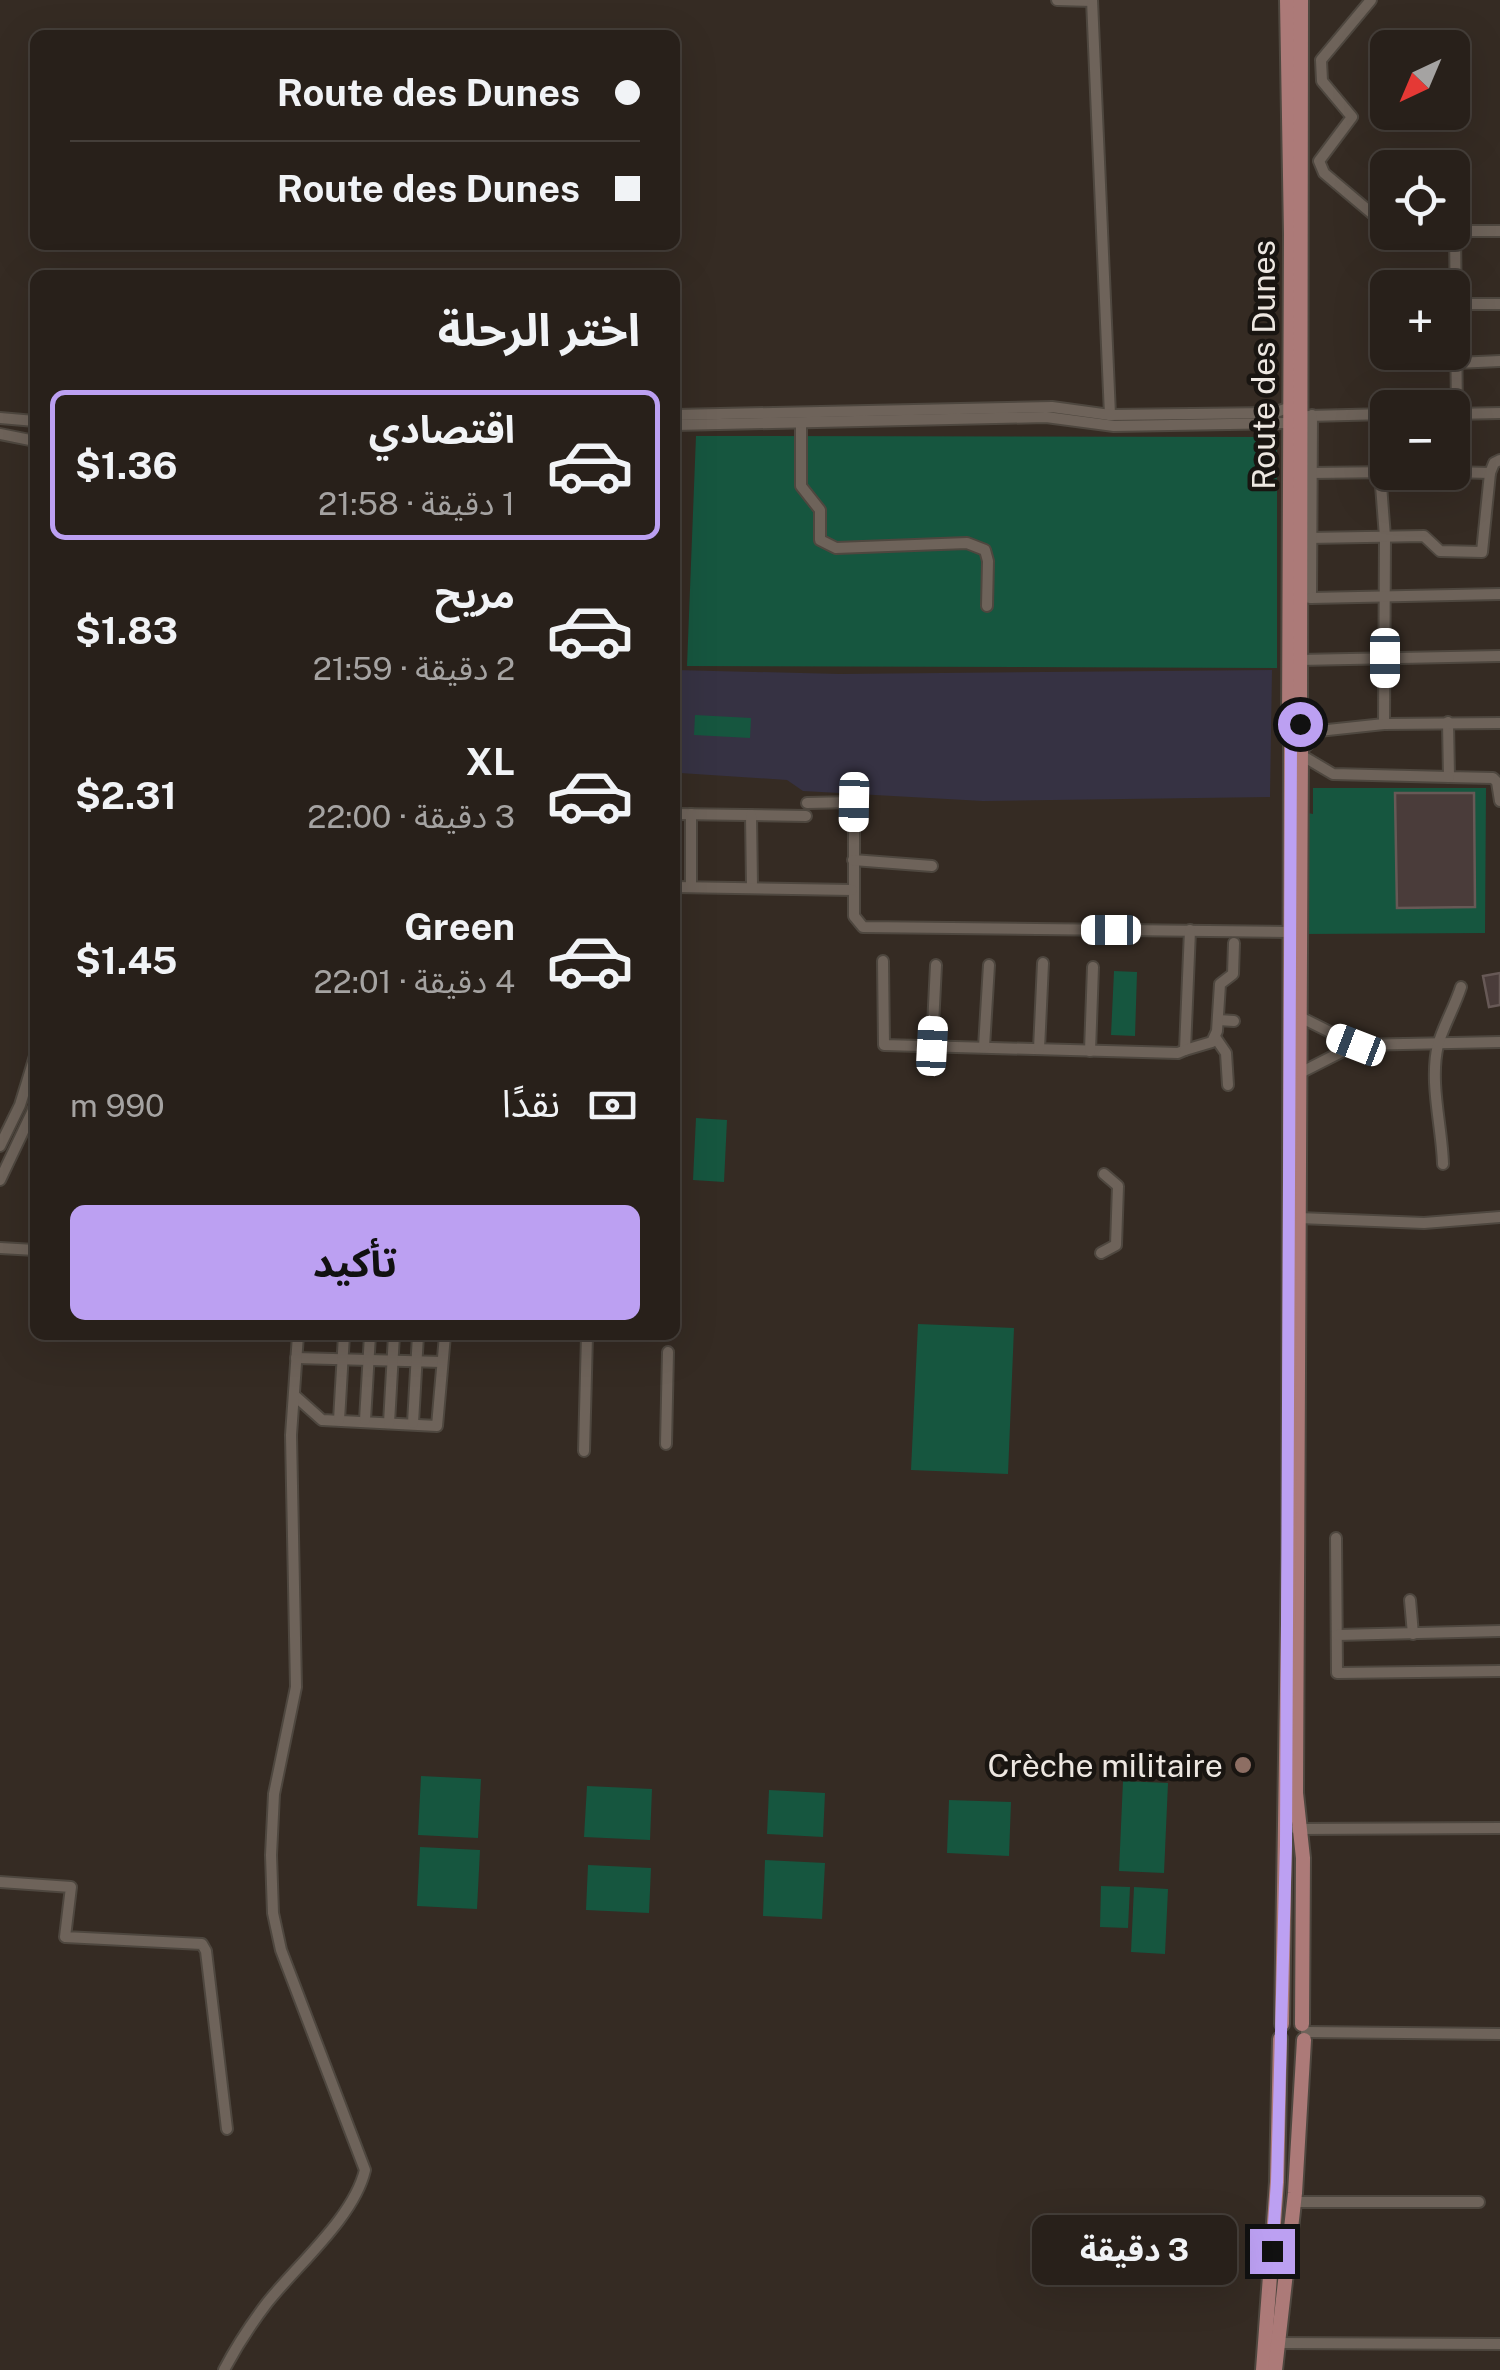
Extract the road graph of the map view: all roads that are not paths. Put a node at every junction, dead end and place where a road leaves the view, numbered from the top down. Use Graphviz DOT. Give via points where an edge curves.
graph roads {
  1 [pos="1057,0"];
  2 [pos="1287,0"];
  3 [pos="1301,0"];
  4 [pos="1371,0"];
  5 [pos="1092,1"];
  6 [pos="1370,212"];
  7 [pos="1500,230"];
  8 [pos="1470,231"];
  9 [pos="1470,304"];
  10 [pos="1500,304"];
  11 [pos="1500,361"];
  12 [pos="1470,362"];
  13 [pos="1500,413"];
  14 [pos="1370,414"];
  15 [pos="1470,414"];
  16 [pos="680,415"];
  17 [pos="1110,415"];
  18 [pos="1298,416"];
  19 [pos="0,418"];
  20 [pos="30,421"];
  21 [pos="801,423"];
  22 [pos="680,424"];
  23 [pos="0,434"];
  24 [pos="30,440"];
  25 [pos="1500,460"];
  26 [pos="1370,472"];
  27 [pos="1470,472"];
  28 [pos="1310,473"];
  29 [pos="1490,473"];
  30 [pos="1384,490"];
  31 [pos="1385,537"];
  32 [pos="1308,538"];
  33 [pos="1500,594"];
  34 [pos="1384,596"];
  35 [pos="1305,597"];
  36 [pos="986,606"];
  37 [pos="1500,656"];
  38 [pos="1385,658"];
  39 [pos="1299,660"];
  40 [pos="1448,722"];
  41 [pos="1500,723"];
  42 [pos="1384,724"];
  43 [pos="1299,738"];
  44 [pos="1449,776"];
  45 [pos="1500,801"];
  46 [pos="806,803"];
  47 [pos="680,814"];
  48 [pos="691,814"];
  49 [pos="752,815"];
  50 [pos="806,816"];
  51 [pos="853,860"];
  52 [pos="932,866"];
  53 [pos="752,886"];
  54 [pos="680,887"];
  55 [pos="691,887"];
  56 [pos="852,890"];
  57 [pos="1190,930"];
  58 [pos="1289,932"];
  59 [pos="1234,944"];
  60 [pos="883,961"];
  61 [pos="1043,962"];
  62 [pos="936,965"];
  63 [pos="989,965"];
  64 [pos="1093,968"];
  65 [pos="1233,974"];
  66 [pos="1247,974"];
  67 [pos="1461,987"];
  68 [pos="1294,1015"];
  69 [pos="1218,1020"];
  70 [pos="1234,1021"];
  71 [pos="1214,1036"];
  72 [pos="1500,1042"];
  73 [pos="1356,1045"];
  74 [pos="1438,1045"];
  75 [pos="932,1046"];
  76 [pos="984,1048"];
  77 [pos="1039,1049"];
  78 [pos="1090,1050"];
  79 [pos="1185,1050"];
  80 [pos="30,1072"];
  81 [pos="1300,1072"];
  82 [pos="1228,1086"];
  83 [pos="30,1117"];
  84 [pos="0,1146"];
  85 [pos="1443,1164"];
  86 [pos="1104,1174"];
  87 [pos="0,1180"];
  88 [pos="1500,1217"];
  89 [pos="1299,1218"];
  90 [pos="0,1238"];
  91 [pos="0,1248"];
  92 [pos="14,1249"];
  93 [pos="30,1250"];
  94 [pos="1102,1253"];
  95 [pos="298,1340"];
  96 [pos="344,1340"];
  97 [pos="370,1340"];
  98 [pos="394,1340"];
  99 [pos="418,1340"];
  100 [pos="444,1340"];
  101 [pos="587,1340"];
  102 [pos="668,1352"];
  103 [pos="343,1356"];
  104 [pos="296,1358"];
  105 [pos="368,1358"];
  106 [pos="393,1359"];
  107 [pos="417,1360"];
  108 [pos="442,1362"];
  109 [pos="294,1395"];
  110 [pos="339,1420"];
  111 [pos="365,1420"];
  112 [pos="389,1423"];
  113 [pos="414,1423"];
  114 [pos="666,1444"];
  115 [pos="584,1451"];
  116 [pos="1336,1538"];
  117 [pos="1410,1600"];
  118 [pos="1500,1631"];
  119 [pos="1413,1634"];
  120 [pos="1337,1635"];
  121 [pos="1500,1671"];
  122 [pos="1500,1828"];
  123 [pos="1292,1829"];
  124 [pos="0,1882"];
  125 [pos="1281,2032"];
  126 [pos="1304,2032"];
  127 [pos="1500,2034"];
  128 [pos="226,2129"];
  129 [pos="1294,2202"];
  130 [pos="1479,2202"];
  131 [pos="1276,2343"];
  132 [pos="1500,2344"];
  133 [pos="224,2370"];
  134 [pos="1263,2370"];
  135 [pos="1275,2370"];
  1 -- 5 [label="street"];
  2 -- 18 [label="main road, Route des Dunes"];
  3 -- 18 [label="main road, Route des Dunes"];
  4 -- 6 [label="street" via="1321,60 1322,82 1352,117 1319,160"];
  5 -- 17 [label="street"];
  7 -- 8 [label="street"];
  9 -- 10 [label="street"];
  11 -- 12 [label="street"];
  13 -- 15 [label="street"];
  14 -- 18 [label="street"];
  16 -- 17 [label="street" via="1052,407"];
  17 -- 18 [label="street"];
  18 -- 21 [label="street" via="1114,426 1046,417"];
  18 -- 28 [label="street"];
  18 -- 35 [label="main road, Route des Dunes"];
  18 -- 43 [label="main road, Route des Dunes"];
  19 -- 20 [label="street"];
  21 -- 22 [label="street"];
  21 -- 36 [label="street" via="801,486 820,510 820,540 836,548 976,546 988,561"];
  23 -- 24 [label="street"];
  25 -- 29 [label="street"];
  26 -- 28 [label="street"];
  27 -- 29 [label="street"];
  28 -- 32 [label="street"];
  29 -- 31 [label="street" via="1482,552 1440,551 1424,536"];
  30 -- 31 [label="street"];
  31 -- 32 [label="street"];
  31 -- 34 [label="street"];
  32 -- 35 [label="street"];
  33 -- 34 [label="street"];
  34 -- 35 [label="street"];
  34 -- 38 [label="street"];
  35 -- 39 [label="main road, Route des Dunes"];
  37 -- 38 [label="street"];
  38 -- 39 [label="street"];
  38 -- 42 [label="street"];
  39 -- 43 [label="main road, Route des Dunes"];
  40 -- 41 [label="street"];
  40 -- 42 [label="street"];
  40 -- 44 [label="street"];
  42 -- 43 [label="street"];
  43 -- 44 [label="street" via="1334,774"];
  43 -- 58 [label="main road, Route des Dunes"];
  43 -- 68 [label="main road, Route des Dunes"];
  44 -- 45 [label="street" via="1493,778"];
  46 -- 51 [label="street" via="854,802"];
  47 -- 48 [label="street"];
  48 -- 49 [label="street"];
  48 -- 55 [label="street"];
  49 -- 50 [label="street"];
  49 -- 53 [label="street"];
  51 -- 52 [label="street"];
  51 -- 56 [label="street"];
  53 -- 55 [label="street"];
  53 -- 56 [label="street"];
  54 -- 55 [label="street"];
  56 -- 57 [label="street" via="856,922 874,930"];
  57 -- 58 [label="street"];
  57 -- 79 [label="street"];
  58 -- 68 [label="main road, Route des Dunes"];
  59 -- 65 [label="street"];
  60 -- 75 [label="street" via="884,1044"];
  61 -- 77 [label="street"];
  62 -- 75 [label="street"];
  63 -- 76 [label="street"];
  64 -- 78 [label="street"];
  65 -- 66 [label="street"];
  65 -- 69 [label="street" via="1220,984"];
  67 -- 74 [label="street"];
  68 -- 73 [label="street"];
  68 -- 81 [label="main road, Route des Dunes"];
  68 -- 123 [label="main road, Route des Dunes"];
  69 -- 70 [label="street"];
  69 -- 71 [label="street"];
  71 -- 79 [label="street"];
  71 -- 82 [label="street" via="1226,1054"];
  72 -- 74 [label="street"];
  73 -- 74 [label="street"];
  73 -- 81 [label="street"];
  74 -- 85 [label="street"];
  75 -- 76 [label="street"];
  76 -- 77 [label="street"];
  77 -- 78 [label="street"];
  78 -- 79 [label="street"];
  80 -- 84 [label="street"];
  81 -- 89 [label="main road, Route des Dunes"];
  83 -- 87 [label="street"];
  86 -- 94 [label="street" via="1118,1186 1116,1245"];
  88 -- 89 [label="street" via="1424,1223"];
  89 -- 123 [label="main road, Route des Dunes"];
  90 -- 92 [label="street"];
  91 -- 92 [label="street"];
  92 -- 93 [label="street"];
  95 -- 104 [label="street"];
  96 -- 103 [label="street"];
  97 -- 105 [label="street"];
  98 -- 106 [label="street"];
  99 -- 107 [label="street"];
  100 -- 108 [label="street"];
  101 -- 115 [label="street"];
  102 -- 114 [label="street"];
  103 -- 104 [label="street"];
  103 -- 105 [label="street"];
  103 -- 110 [label="street"];
  104 -- 109 [label="street"];
  105 -- 106 [label="street"];
  105 -- 111 [label="street"];
  106 -- 107 [label="street"];
  106 -- 112 [label="street"];
  107 -- 108 [label="street"];
  107 -- 113 [label="street"];
  108 -- 113 [label="street" via="437,1426"];
  109 -- 110 [label="street" via="318,1418"];
  109 -- 133 [label="street" via="296,1687 274,1794 273,1913 365,2170 348,2207 265,2305"];
  110 -- 111 [label="street"];
  111 -- 112 [label="street"];
  112 -- 113 [label="street"];
  116 -- 120 [label="street"];
  117 -- 119 [label="street"];
  118 -- 119 [label="street"];
  119 -- 120 [label="street"];
  120 -- 121 [label="street" via="1337,1673"];
  122 -- 123 [label="street"];
  123 -- 125 [label="main road, Route des Dunes"];
  123 -- 126 [label="main road, Route des Dunes" via="1303,1858"];
  124 -- 128 [label="street" via="70,1887 64,1937 202,1944"];
  125 -- 126 [label="main road" via="1290,2020"];
  125 -- 126 [label="main road" via="1292,2047"];
  125 -- 134 [label="main road, Route des Dunes"];
  126 -- 127 [label="street"];
  126 -- 129 [label="main road, Route des Dunes"];
  129 -- 130 [label="street"];
  129 -- 131 [label="main road, Route des Dunes"];
  131 -- 132 [label="street"];
  131 -- 135 [label="main road, Route des Dunes"];
}
